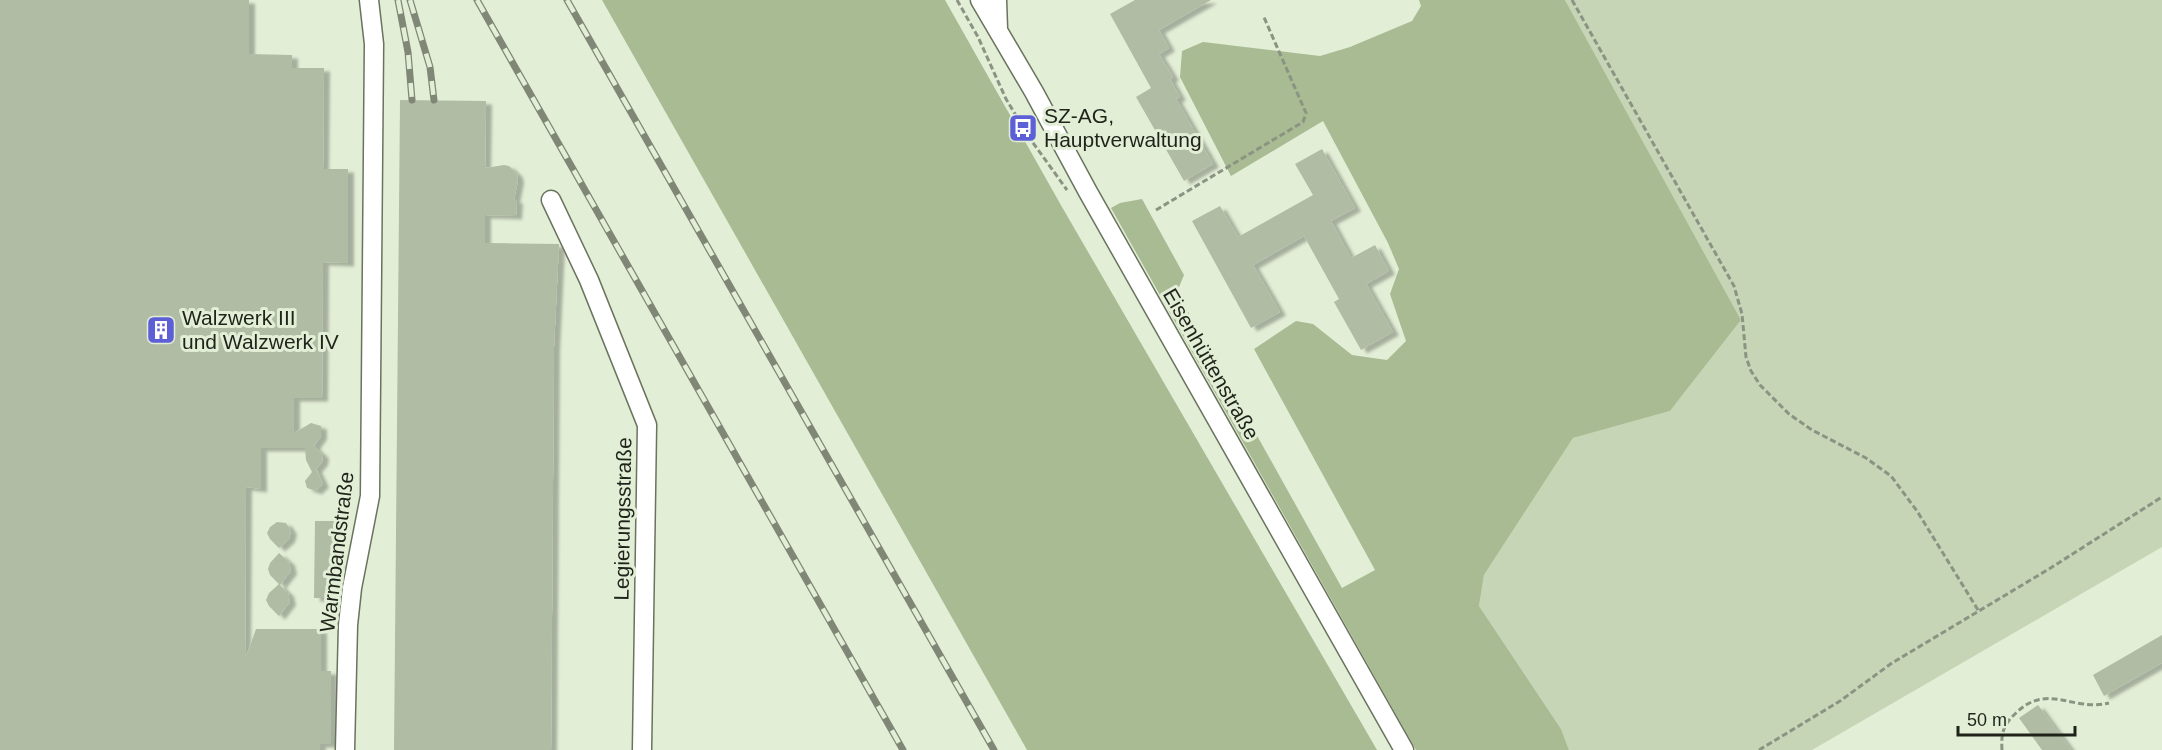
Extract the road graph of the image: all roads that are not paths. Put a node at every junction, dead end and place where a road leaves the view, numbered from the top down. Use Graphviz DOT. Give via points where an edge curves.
graph roads {
  1 [pos="369,0"];
  2 [pos="980,0"];
  3 [pos="997,0"];
  4 [pos="998,31"];
  5 [pos="550,200"];
  6 [pos="345,750"];
  7 [pos="642,750"];
  8 [pos="1404,750"];
  1 -- 6 [label="street, Warmbandstraße" via="374,44 370,496 348,624"];
  2 -- 4 [label="street, Eisenhüttenstraße"];
  3 -- 4 [label="street"];
  4 -- 8 [label="street, Eisenhüttenstraße"];
  5 -- 7 [label="street, Legierungsstraße" via="589,280 647,425"];
}
